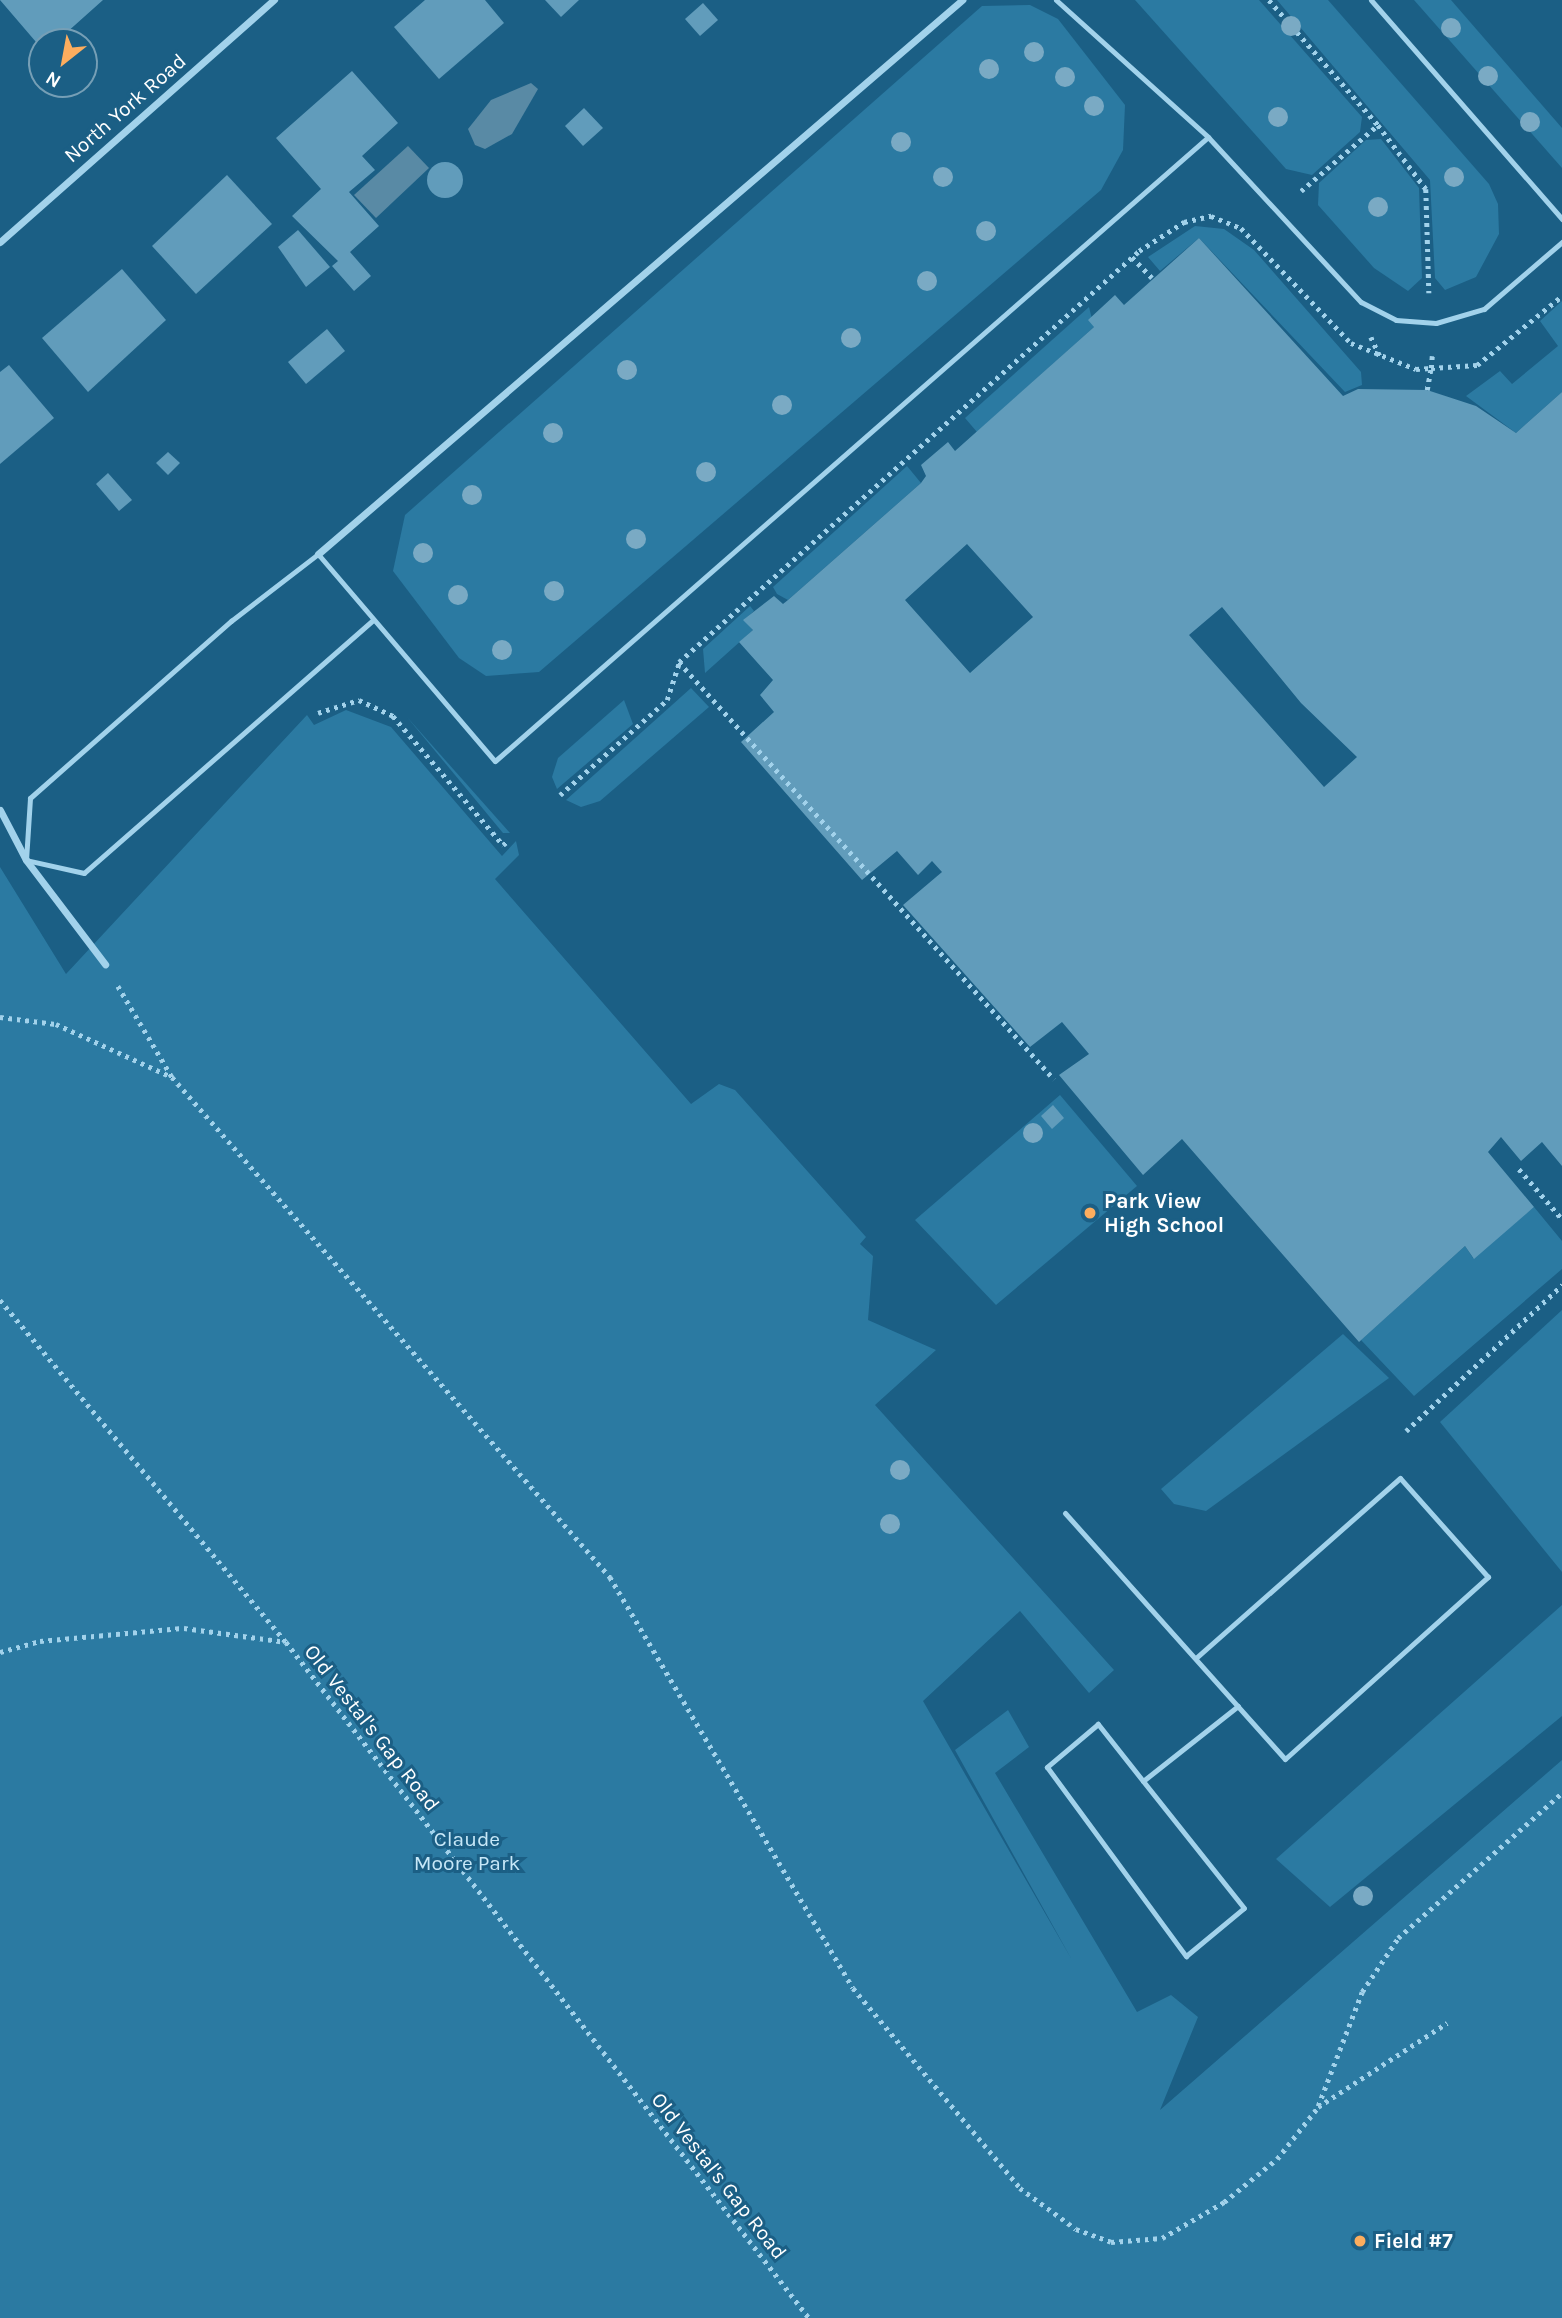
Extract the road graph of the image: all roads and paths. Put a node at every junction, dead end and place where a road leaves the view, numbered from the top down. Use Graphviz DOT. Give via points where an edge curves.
graph roads {
  1 [pos="274,0"];
  2 [pos="962,0"];
  3 [pos="1056,0"];
  4 [pos="1269,0"];
  5 [pos="1371,0"];
  6 [pos="1378,125"];
  7 [pos="1208,137"];
  8 [pos="1301,191"];
  9 [pos="1562,219"];
  10 [pos="1253,239"];
  11 [pos="0,242"];
  12 [pos="1562,242"];
  13 [pos="1132,257"];
  14 [pos="1152,278"];
  15 [pos="1429,293"];
  16 [pos="1562,296"];
  17 [pos="1427,390"];
  18 [pos="318,554"];
  19 [pos="373,620"];
  20 [pos="679,662"];
  21 [pos="318,713"];
  22 [pos="560,795"];
  23 [pos="0,810"];
  24 [pos="509,840"];
  25 [pos="26,860"];
  26 [pos="105,964"];
  27 [pos="0,1017"];
  28 [pos="172,1077"];
  29 [pos="1055,1079"];
  30 [pos="1519,1169"];
  31 [pos="1562,1219"];
  32 [pos="1562,1285"];
  33 [pos="0,1300"];
  34 [pos="1406,1431"];
  35 [pos="1065,1513"];
  36 [pos="286,1642"];
  37 [pos="0,1652"];
  38 [pos="1196,1658"];
  39 [pos="1238,1706"];
  40 [pos="1143,1781"];
  41 [pos="1562,1793"];
  42 [pos="1447,2023"];
  43 [pos="1318,2107"];
  44 [pos="809,2318"];
  1 -- 11 [label="street, North York Road"];
  2 -- 18 [label="street"];
  3 -- 7 [label="lane"];
  4 -- 6 [label="path"];
  5 -- 9 [label="lane"];
  6 -- 8 [label="path"];
  6 -- 15 [label="path" via="1426,189"];
  7 -- 12 [label="lane" via="1361,302 1396,320 1436,323 1484,309"];
  7 -- 19 [label="lane" via="495,761"];
  10 -- 13 [label="path" via="1211,216 1184,222"];
  13 -- 14 [label="path"];
  13 -- 20 [label="path"];
  16 -- 17 [label="path" via="1477,365 1431,368"];
  18 -- 19 [label="lane"];
  18 -- 25 [label="lane" via="231,621 30,798"];
  19 -- 25 [label="lane" via="84,873"];
  20 -- 22 [label="path" via="667,700"];
  20 -- 29 [label="path"];
  21 -- 24 [label="path" via="359,700 393,716 503,845"];
  23 -- 25 [label="street"];
  25 -- 26 [label="street"];
  26 -- 28 [label="path"];
  27 -- 28 [label="path" via="56,1024"];
  28 -- 43 [label="path" via="610,1577 853,1988 1020,2188 1076,2229 1099,2238 1163,2238 1224,2202 1277,2159"];
  30 -- 31 [label="path"];
  32 -- 34 [label="path"];
  33 -- 36 [label="path, Old Vestal's Gap Road"];
  35 -- 38 [label="lane"];
  36 -- 37 [label="path" via="184,1628 40,1642"];
  36 -- 44 [label="path, Old Vestal's Gap Road"];
  38 -- 39 [label="lane"];
  38 -- 39 [label="lane" via="1400,1478 1488,1577 1285,1759"];
  39 -- 40 [label="lane"];
  40 -- 40 [label="lane" via="1244,1908 1186,1956 1047,1767 1098,1724"];
  41 -- 43 [label="path" via="1398,1938 1362,1992"];
  42 -- 43 [label="path"];
}
